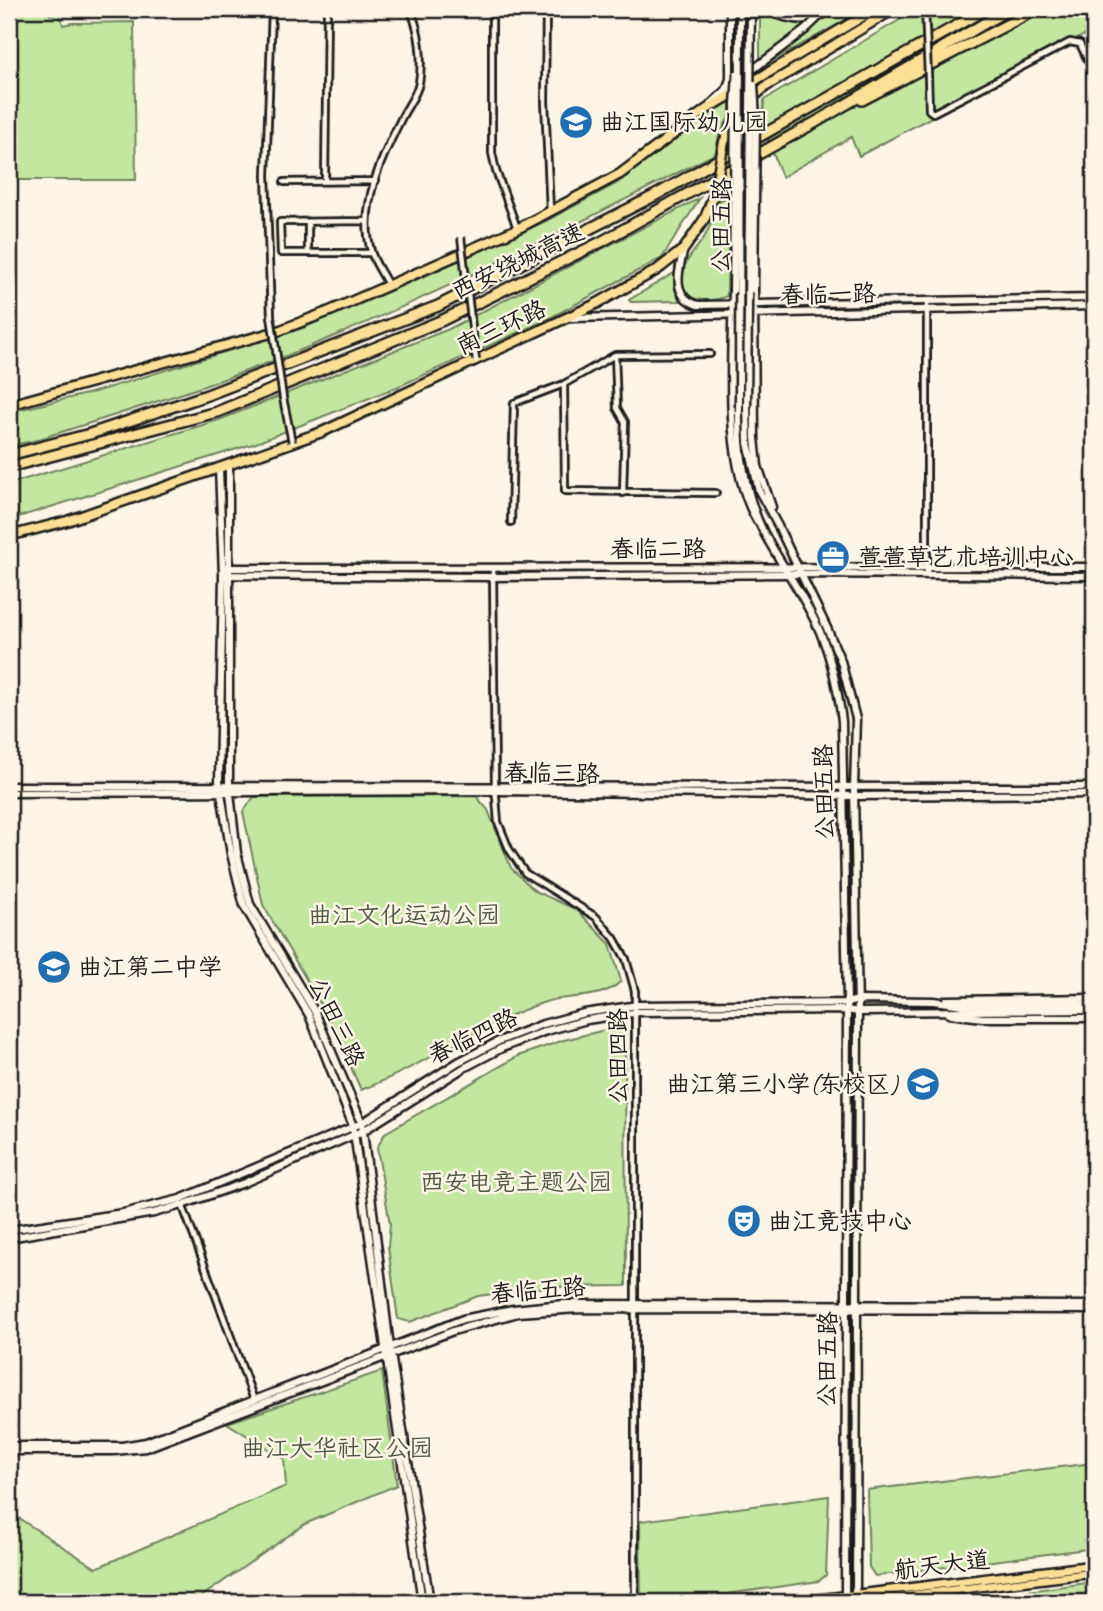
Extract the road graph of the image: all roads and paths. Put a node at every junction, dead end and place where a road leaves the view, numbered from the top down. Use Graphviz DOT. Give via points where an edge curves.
graph roads {
  1 [pos="272,9"];
  2 [pos="327,9"];
  3 [pos="410,9"];
  4 [pos="492,9"];
  5 [pos="546,9"];
  6 [pos="730,9"];
  7 [pos="740,9"];
  8 [pos="751,9"];
  9 [pos="766,9"];
  10 [pos="827,9"];
  11 [pos="832,9"];
  12 [pos="875,9"];
  13 [pos="894,9"];
  14 [pos="925,9"];
  15 [pos="977,9"];
  16 [pos="986,9"];
  17 [pos="1009,9"];
  18 [pos="1037,9"];
  19 [pos="932,39"];
  20 [pos="740,48"];
  21 [pos="751,62"];
  22 [pos="1094,69"];
  23 [pos="726,90"];
  24 [pos="707,108"];
  25 [pos="816,122"];
  26 [pos="325,180"];
  27 [pos="284,181"];
  28 [pos="375,181"];
  29 [pos="550,212"];
  30 [pos="367,221"];
  31 [pos="308,222"];
  32 [pos="517,229"];
  33 [pos="461,237"];
  34 [pos="684,249"];
  35 [pos="308,253"];
  36 [pos="371,253"];
  37 [pos="389,285"];
  38 [pos="1094,298"];
  39 [pos="927,302"];
  40 [pos="733,305"];
  41 [pos="753,305"];
  42 [pos="1094,306"];
  43 [pos="927,311"];
  44 [pos="753,314"];
  45 [pos="733,315"];
  46 [pos="563,319"];
  47 [pos="710,354"];
  48 [pos="615,355"];
  49 [pos="476,360"];
  50 [pos="564,384"];
  51 [pos="9,405"];
  52 [pos="743,407"];
  53 [pos="292,442"];
  54 [pos="9,454"];
  55 [pos="229,464"];
  56 [pos="219,468"];
  57 [pos="9,470"];
  58 [pos="623,492"];
  59 [pos="716,493"];
  60 [pos="511,522"];
  61 [pos="778,526"];
  62 [pos="763,531"];
  63 [pos="9,536"];
  64 [pos="1094,567"];
  65 [pos="493,569"];
  66 [pos="788,571"];
  67 [pos="800,571"];
  68 [pos="225,572"];
  69 [pos="927,572"];
  70 [pos="1094,576"];
  71 [pos="493,577"];
  72 [pos="9,786"];
  73 [pos="844,787"];
  74 [pos="220,788"];
  75 [pos="230,788"];
  76 [pos="495,788"];
  77 [pos="854,788"];
  78 [pos="1094,788"];
  79 [pos="9,793"];
  80 [pos="1094,794"];
  81 [pos="844,796"];
  82 [pos="854,796"];
  83 [pos="1094,998"];
  84 [pos="858,1000"];
  85 [pos="933,1001"];
  86 [pos="1094,1004"];
  87 [pos="847,1006"];
  88 [pos="983,1007"];
  89 [pos="635,1009"];
  90 [pos="1094,1010"];
  91 [pos="858,1012"];
  92 [pos="933,1013"];
  93 [pos="1094,1018"];
  94 [pos="362,1123"];
  95 [pos="353,1126"];
  96 [pos="363,1131"];
  97 [pos="355,1135"];
  98 [pos="181,1202"];
  99 [pos="9,1230"];
  100 [pos="9,1238"];
  101 [pos="635,1306"];
  102 [pos="847,1307"];
  103 [pos="858,1307"];
  104 [pos="1094,1307"];
  105 [pos="387,1348"];
  106 [pos="389,1356"];
  107 [pos="256,1404"];
  108 [pos="9,1446"];
  109 [pos="9,1451"];
  110 [pos="1094,1565"];
  111 [pos="1094,1573"];
  112 [pos="845,1600"];
  113 [pos="855,1600"];
  114 [pos="422,1602"];
  115 [pos="430,1602"];
  116 [pos="635,1602"];
  117 [pos="794,1602"];
  1 -- 53 [label="street, bridge" via="266,175 271,316"];
  2 -- 26 [label="street"];
  3 -- 28 [label="street" via="420,49 419,85"];
  4 -- 32 [label="street" via="492,153"];
  5 -- 29 [label="street"];
  6 -- 23 [label="street"];
  7 -- 20 [label="street, 公田五路, bridge"];
  8 -- 21 [label="street, 公田五路, bridge"];
  9 -- 11 [label="street" via="795,20 809,20"];
  10 -- 23 [label="street, bridge"];
  12 -- 24 [label="highway"];
  13 -- 34 [label="highway, 南三环路, bridge" via="765,87 741,108 724,142 705,218"];
  14 -- 22 [label="street, bridge" via="929,110 933,113 1070,42 1080,44"];
  15 -- 19 [label="highway"];
  16 -- 19 [label="highway, 西安绕城高速"];
  17 -- 25 [label="highway, 西安绕城高速"];
  18 -- 25 [label="highway"];
  19 -- 54 [label="highway, 西安绕城高速" via="654,197 438,306 206,395 90,434"];
  20 -- 40 [label="street, bridge"];
  20 -- 52 [label="street, 公田五路, bridge"];
  21 -- 41 [label="street, bridge" via="756,111"];
  21 -- 52 [label="street, 公田五路, bridge"];
  23 -- 24 [label="street"];
  24 -- 29 [label="highway" via="620,174"];
  25 -- 57 [label="highway, 西安绕城高速" via="601,242 443,320 217,412"];
  26 -- 27 [label="street"];
  26 -- 28 [label="street"];
  28 -- 30 [label="street"];
  29 -- 32 [label="highway"];
  30 -- 31 [label="street"];
  30 -- 36 [label="street"];
  31 -- 35 [label="street"];
  31 -- 35 [label="street" via="280,222 281,253"];
  32 -- 37 [label="highway"];
  33 -- 49 [label="street, bridge"];
  34 -- 40 [label="street, 春临一路" via="678,281 682,295 698,305"];
  34 -- 46 [label="highway, 南三环路" via="657,270"];
  35 -- 36 [label="street"];
  36 -- 37 [label="street"];
  37 -- 51 [label="highway" via="278,331"];
  38 -- 39 [label="street, 春临一路"];
  39 -- 41 [label="street, 春临一路"];
  39 -- 43 [label="street"];
  40 -- 41 [label="street, 春临一路"];
  40 -- 45 [label="street"];
  41 -- 44 [label="street"];
  42 -- 43 [label="street, 春临一路"];
  43 -- 44 [label="street, 春临一路"];
  43 -- 69 [label="street"];
  44 -- 45 [label="street, 春临一路"];
  44 -- 61 [label="street" via="756,452"];
  45 -- 46 [label="street, 春临一路"];
  45 -- 62 [label="street" via="732,420 737,465 748,506"];
  46 -- 49 [label="highway, 南三环路"];
  47 -- 48 [label="street"];
  48 -- 50 [label="street"];
  48 -- 58 [label="street" via="617,408 625,422"];
  49 -- 53 [label="highway, 南三环路"];
  50 -- 58 [label="street" via="565,491"];
  50 -- 60 [label="street" via="514,403"];
  52 -- 61 [label="street, 公田五路" via="753,472"];
  52 -- 62 [label="street, 公田五路" via="742,466"];
  53 -- 55 [label="highway, 南三环路"];
  55 -- 56 [label="highway, 南三环路"];
  55 -- 68 [label="street, 公田三路"];
  56 -- 63 [label="highway, 南三环路" via="67,521"];
  56 -- 68 [label="street, 公田三路"];
  58 -- 59 [label="street"];
  61 -- 67 [label="street, 公田五路"];
  62 -- 66 [label="street, 公田五路"];
  64 -- 69 [label="street, 春临二路"];
  65 -- 66 [label="street, 春临二路"];
  65 -- 68 [label="street, 春临二路"];
  65 -- 71 [label="street, 公田四路"];
  66 -- 67 [label="street, 春临二路"];
  66 -- 71 [label="street, 春临二路"];
  66 -- 73 [label="street, 公田五路" via="820,632 836,682"];
  67 -- 69 [label="street, 春临二路"];
  67 -- 77 [label="street, 公田五路" via="841,661 856,719"];
  68 -- 71 [label="street, 春临二路"];
  68 -- 74 [label="street, 公田三路"];
  68 -- 75 [label="street, 公田三路"];
  69 -- 70 [label="street, 春临二路"];
  71 -- 76 [label="street, 公田四路"];
  72 -- 74 [label="street, 春临三路"];
  73 -- 76 [label="street, 春临三路"];
  73 -- 77 [label="street, 春临三路"];
  73 -- 81 [label="street, 公田五路"];
  74 -- 75 [label="street, 春临三路"];
  74 -- 79 [label="street, 春临三路"];
  74 -- 95 [label="street, 公田三路" via="244,906 309,1015"];
  75 -- 76 [label="street, 春临三路"];
  75 -- 94 [label="street, 公田三路" via="237,853 250,904 314,1012"];
  76 -- 81 [label="street, 春临三路"];
  76 -- 89 [label="street, 公田四路" via="498,822 509,849 525,873 596,917 614,938 631,974"];
  77 -- 78 [label="street, 春临三路"];
  77 -- 82 [label="street, 公田五路"];
  80 -- 82 [label="street, 春临三路"];
  81 -- 82 [label="street, 春临三路"];
  81 -- 87 [label="street, 公田五路"];
  82 -- 84 [label="street, 公田五路"];
  83 -- 85 [label="street"];
  84 -- 85 [label="street, 春临四路"];
  84 -- 87 [label="street, 春临四路"];
  84 -- 91 [label="street, 公田五路"];
  85 -- 88 [label="street, 春临四路"];
  86 -- 88 [label="street"];
  87 -- 89 [label="street, 春临四路"];
  87 -- 91 [label="street, 春临四路"];
  87 -- 102 [label="street, 公田五路"];
  88 -- 90 [label="street"];
  88 -- 92 [label="street, 春临四路"];
  89 -- 94 [label="street, 春临四路" via="584,1013 499,1041"];
  89 -- 96 [label="street, 春临四路" via="546,1031 502,1048"];
  89 -- 101 [label="street, 公田四路"];
  91 -- 92 [label="street, 春临四路"];
  91 -- 103 [label="street, 公田五路"];
  92 -- 93 [label="street"];
  94 -- 95 [label="street, 春临四路"];
  94 -- 96 [label="street, 公田三路"];
  95 -- 97 [label="street, 公田三路"];
  95 -- 98 [label="street, 春临四路"];
  96 -- 97 [label="street, 春临四路"];
  96 -- 105 [label="street, 公田三路"];
  97 -- 98 [label="street, 春临四路" via="244,1183"];
  97 -- 105 [label="street, 公田三路"];
  98 -- 99 [label="street, 春临四路"];
  98 -- 100 [label="street, 春临四路" via="110,1222"];
  98 -- 107 [label="street"];
  101 -- 102 [label="street, 春临五路"];
  101 -- 105 [label="street, 春临五路" via="563,1304 482,1314"];
  101 -- 106 [label="street, 春临五路" via="518,1313"];
  101 -- 116 [label="street, 公田四路"];
  102 -- 103 [label="street, 春临五路"];
  102 -- 112 [label="street, 公田五路"];
  103 -- 104 [label="street, 春临五路"];
  103 -- 113 [label="street, 公田五路"];
  105 -- 106 [label="street, 公田三路"];
  105 -- 107 [label="street, 春临五路"];
  106 -- 107 [label="street, 春临五路"];
  106 -- 114 [label="street, 公田三路"];
  106 -- 115 [label="street, 公田三路"];
  107 -- 108 [label="street, 春临五路" via="135,1444"];
  107 -- 109 [label="street, 春临五路" via="132,1451"];
  110 -- 113 [label="main road, 航天大道"];
  111 -- 113 [label="main road, 航天大道"];
  112 -- 113 [label="main road, 航天大道"];
  112 -- 117 [label="main road, 航天大道"];
}
